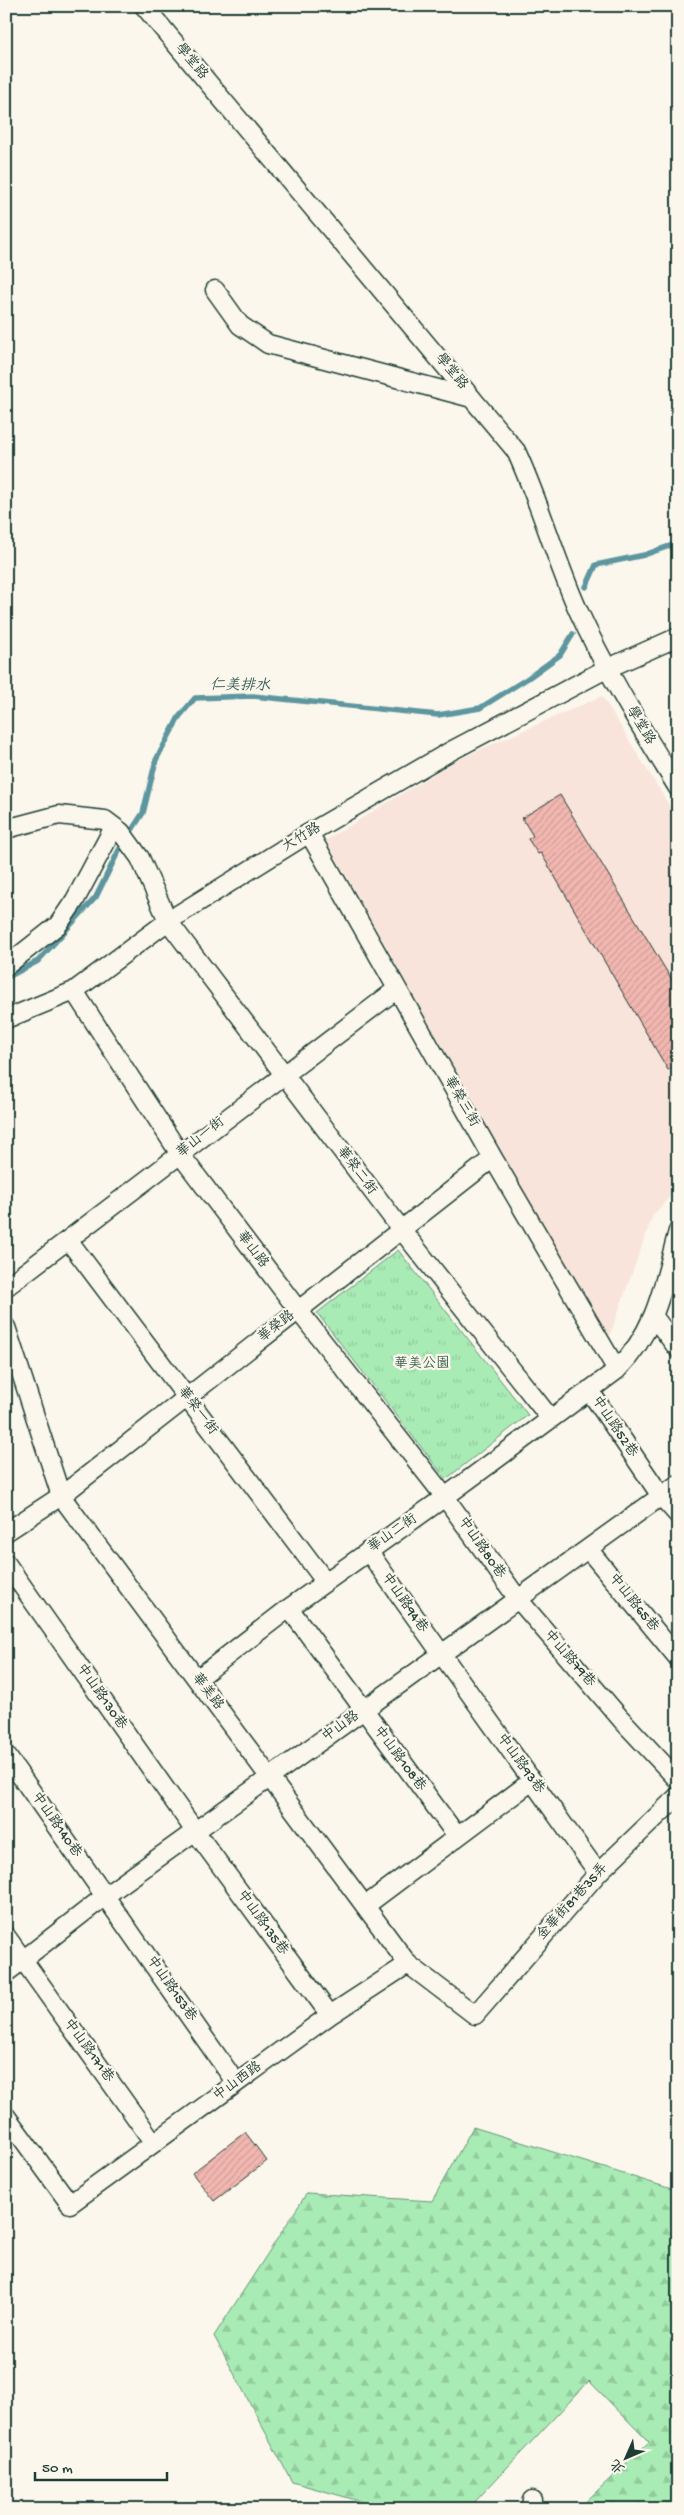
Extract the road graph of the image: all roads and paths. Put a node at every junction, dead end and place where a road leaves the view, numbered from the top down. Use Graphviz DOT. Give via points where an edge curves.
graph roads {
  1 [pos="144,6"];
  2 [pos="215,290"];
  3 [pos="472,398"];
  4 [pos="678,637"];
  5 [pos="606,669"];
  6 [pos="678,788"];
  7 [pos="6,828"];
  8 [pos="118,830"];
  9 [pos="309,833"];
  10 [pos="168,921"];
  11 [pos="6,966"];
  12 [pos="396,989"];
  13 [pos="74,991"];
  14 [pos="6,1019"];
  15 [pos="283,1075"];
  16 [pos="180,1154"];
  17 [pos="493,1158"];
  18 [pos="401,1230"];
  19 [pos="678,1231"];
  20 [pos="69,1241"];
  21 [pos="6,1287"];
  22 [pos="298,1310"];
  23 [pos="654,1317"];
  24 [pos="6,1327"];
  25 [pos="678,1349"];
  26 [pos="617,1370"];
  27 [pos="589,1390"];
  28 [pos="187,1397"];
  29 [pos="550,1418"];
  30 [pos="678,1484"];
  31 [pos="61,1496"];
  32 [pos="661,1496"];
  33 [pos="445,1497"];
  34 [pos="678,1515"];
  35 [pos="6,1532"];
  36 [pos="588,1549"];
  37 [pos="368,1551"];
  38 [pos="6,1563"];
  39 [pos="325,1581"];
  40 [pos="518,1599"];
  41 [pos="289,1608"];
  42 [pos="441,1655"];
  43 [pos="678,1658"];
  44 [pos="197,1678"];
  45 [pos="363,1711"];
  46 [pos="6,1755"];
  47 [pos="270,1778"];
  48 [pos="678,1780"];
  49 [pos="532,1781"];
  50 [pos="678,1796"];
  51 [pos="195,1831"];
  52 [pos="457,1836"];
  53 [pos="598,1873"];
  54 [pos="105,1896"];
  55 [pos="365,1906"];
  56 [pos="6,1936"];
  57 [pos="23,1960"];
  58 [pos="408,1964"];
  59 [pos="6,1972"];
  60 [pos="330,2015"];
  61 [pos="475,2015"];
  62 [pos="236,2083"];
  63 [pos="6,2116"];
  64 [pos="154,2143"];
  1 -- 3 [label="street, 學堂路"];
  2 -- 3 [label="street" via="240,325 268,344"];
  3 -- 5 [label="street, 學堂路" via="516,451 577,608"];
  4 -- 5 [label="street, 大竹路"];
  5 -- 6 [label="street, 學堂路"];
  5 -- 9 [label="street, 大竹路" via="449,752"];
  7 -- 8 [label="street" via="58,815 105,820"];
  8 -- 10 [label="street, 華榮二街" via="140,858"];
  8 -- 11 [label="street" via="58,925"];
  9 -- 10 [label="street, 大竹路"];
  9 -- 12 [label="street, 華榮三街"];
  10 -- 13 [label="street, 大竹路"];
  10 -- 15 [label="street, 華榮二街"];
  12 -- 15 [label="street, 華山一街"];
  12 -- 17 [label="street, 華榮三街"];
  13 -- 14 [label="street, 大竹路"];
  13 -- 16 [label="street, 華山路"];
  15 -- 16 [label="street, 華山一街"];
  15 -- 18 [label="street, 華榮二街"];
  16 -- 20 [label="street, 華山一街"];
  16 -- 22 [label="street, 華山路"];
  17 -- 18 [label="street, 華榮路"];
  17 -- 26 [label="street, 華榮三街"];
  18 -- 22 [label="street, 華榮路"];
  18 -- 29 [label="street, 華榮二街"];
  19 -- 23 [label="street, 中山路52巷"];
  20 -- 21 [label="street, 華山一街"];
  20 -- 28 [label="street, 華榮一街"];
  22 -- 28 [label="street, 華榮路"];
  22 -- 33 [label="street, 華山路"];
  23 -- 25 [label="street"];
  23 -- 26 [label="street, 中山路52巷" via="635,1352"];
  24 -- 31 [label="street, 華美路"];
  26 -- 27 [label="street, 中山路52巷"];
  27 -- 29 [label="street, 華山二街"];
  27 -- 32 [label="street, 中山路52巷"];
  28 -- 31 [label="street, 華榮路"];
  28 -- 39 [label="street, 華榮一街"];
  29 -- 33 [label="street, 華山二街"];
  30 -- 32 [label="street, 中山路"];
  31 -- 35 [label="street, 華榮路"];
  31 -- 44 [label="street, 華美路"];
  32 -- 34 [label="street, 中山路52巷"];
  32 -- 36 [label="street, 中山路"];
  33 -- 37 [label="street, 華山二街"];
  33 -- 40 [label="street, 中山路80巷"];
  36 -- 40 [label="street, 中山路"];
  36 -- 43 [label="street, 中山路65巷"];
  37 -- 39 [label="street, 華山二街"];
  37 -- 42 [label="street, 中山路94巷"];
  38 -- 51 [label="street, 中山路130巷"];
  39 -- 41 [label="street, 華山二街"];
  40 -- 42 [label="street, 中山路"];
  40 -- 48 [label="street, 中山路79巷" via="621,1720"];
  41 -- 44 [label="street, 華山二街"];
  41 -- 45 [label="street, 中山路108巷"];
  42 -- 45 [label="street, 中山路"];
  42 -- 49 [label="street, 中山路93巷"];
  44 -- 47 [label="street, 華美路"];
  45 -- 47 [label="street, 中山路"];
  45 -- 52 [label="street, 中山路108巷"];
  46 -- 54 [label="street, 中山路140巷"];
  47 -- 51 [label="street, 中山路"];
  47 -- 55 [label="street, 華美路"];
  49 -- 52 [label="street"];
  49 -- 53 [label="street, 中山路93巷"];
  50 -- 53 [label="street, 金華街81巷35弄"];
  51 -- 54 [label="street, 中山路"];
  51 -- 60 [label="street, 中山路135巷"];
  52 -- 55 [label="street"];
  53 -- 61 [label="street, 金華街81巷35弄"];
  54 -- 57 [label="street, 中山路"];
  54 -- 62 [label="street, 中山路153巷"];
  55 -- 58 [label="street, 華美路"];
  56 -- 57 [label="street, 中山路171巷"];
  57 -- 59 [label="street, 中山路"];
  57 -- 64 [label="street, 中山路171巷"];
  58 -- 60 [label="street, 中山西路"];
  58 -- 61 [label="street, 華美路"];
  60 -- 62 [label="street, 中山西路"];
  62 -- 64 [label="street, 中山西路"];
  63 -- 64 [label="street, 中山西路" via="70,2204"];
}
